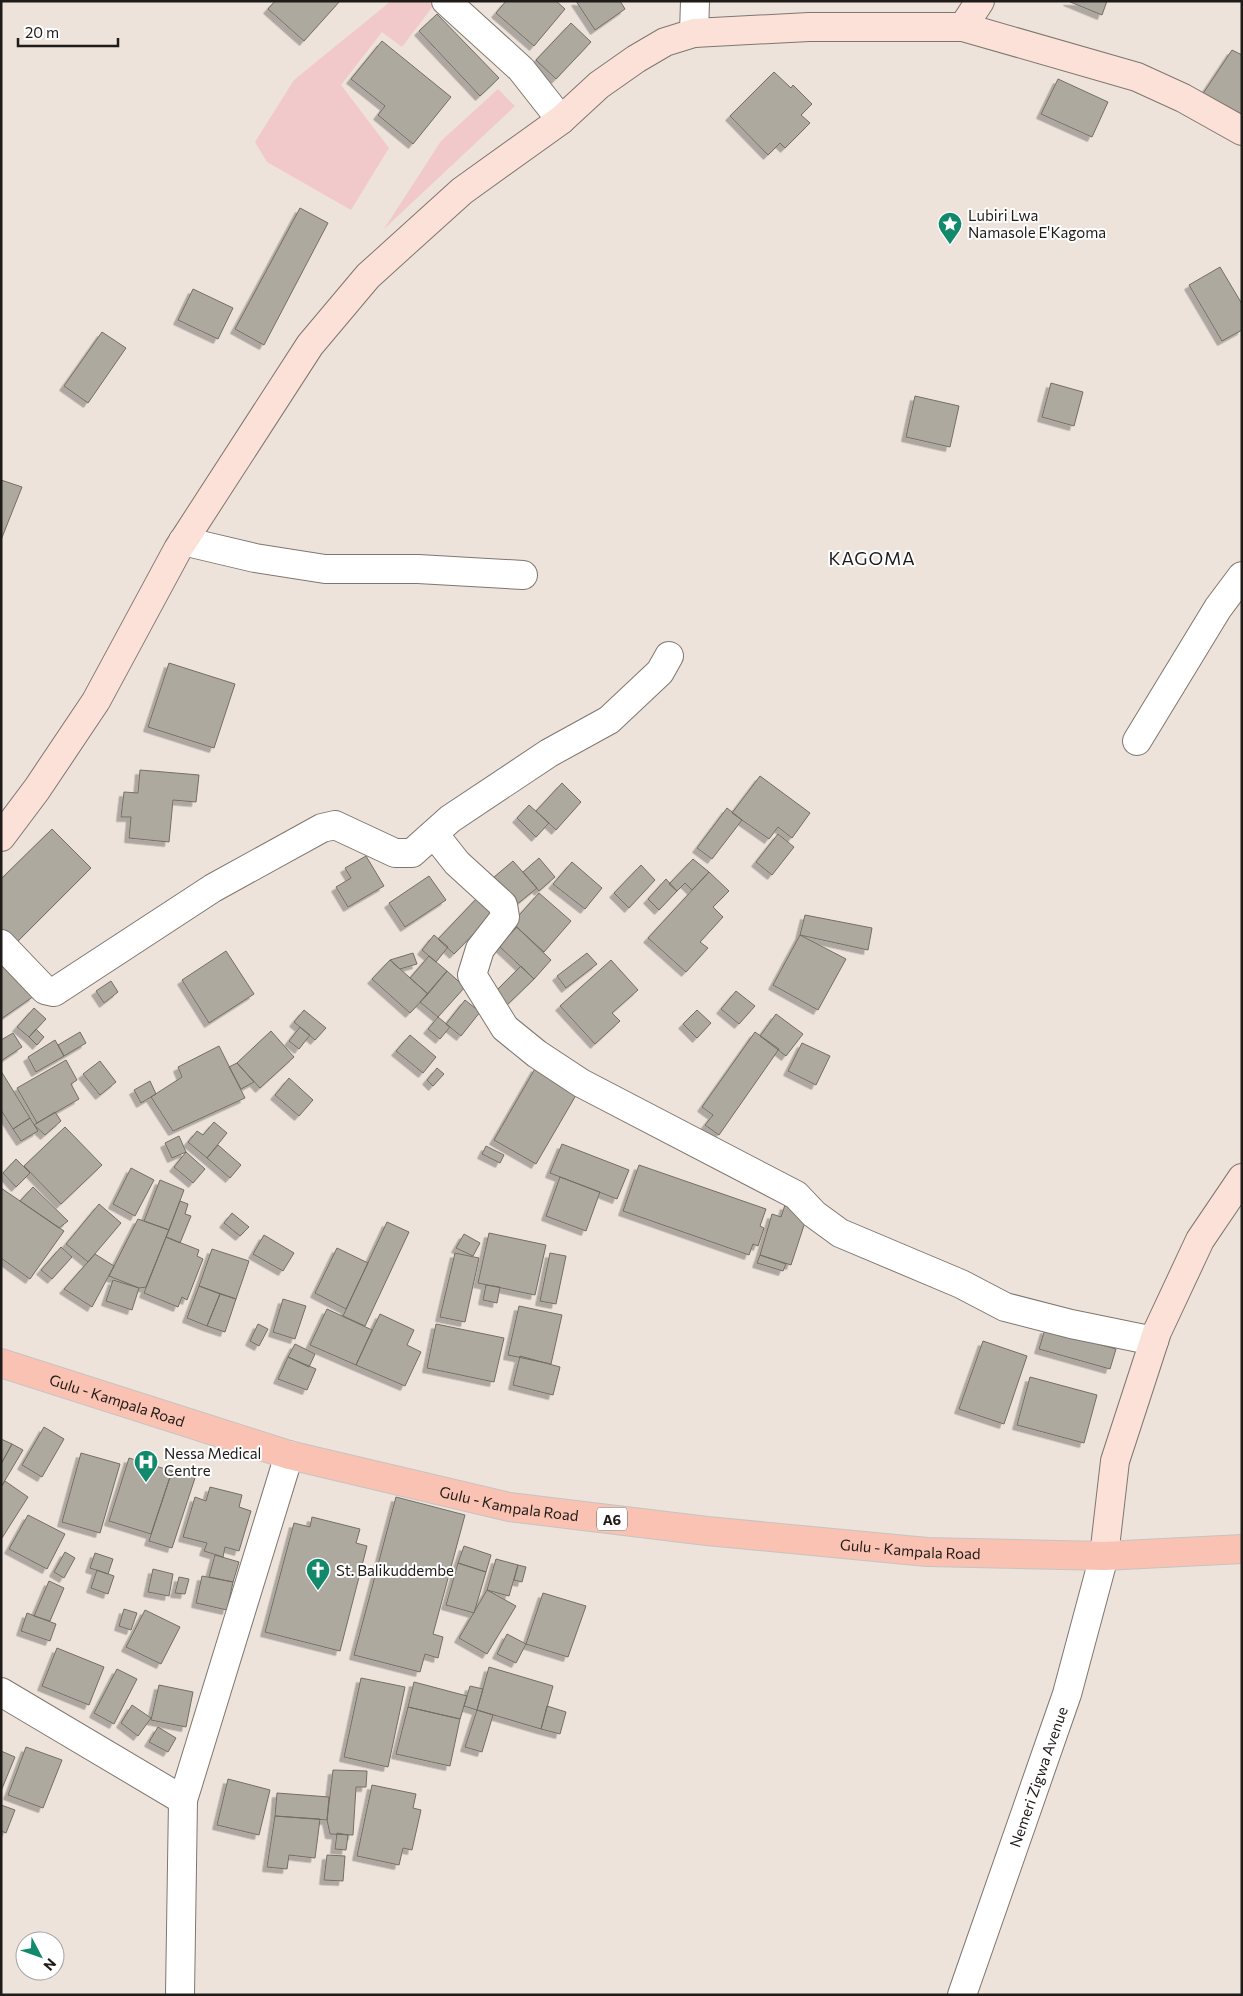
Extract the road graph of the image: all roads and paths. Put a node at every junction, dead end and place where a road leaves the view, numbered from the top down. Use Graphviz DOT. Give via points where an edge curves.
graph roads {
  1 [pos="446,1"];
  2 [pos="695,1"];
  3 [pos="980,1"];
  4 [pos="963,27"];
  5 [pos="694,33"];
  6 [pos="561,120"];
  7 [pos="1242,131"];
  8 [pos="182,541"];
  9 [pos="523,575"];
  10 [pos="1242,576"];
  11 [pos="668,656"];
  12 [pos="1137,741"];
  13 [pos="434,834"];
  14 [pos="1,837"];
  15 [pos="1,944"];
  16 [pos="1242,1178"];
  17 [pos="1154,1341"];
  18 [pos="1,1363"];
  19 [pos="289,1454"];
  20 [pos="1242,1549"];
  21 [pos="1104,1556"];
  22 [pos="1,1692"];
  23 [pos="183,1800"];
  24 [pos="180,1995"];
  25 [pos="962,1995"];
  1 -- 6 [label="street" via="521,69"];
  2 -- 5 [label="street"];
  3 -- 4 [label="street"];
  4 -- 5 [label="street" via="809,27"];
  4 -- 7 [label="street" via="1137,77"];
  5 -- 6 [label="street" via="665,42 636,59 599,85"];
  6 -- 8 [label="street" via="462,191 368,276 310,345"];
  8 -- 9 [label="street" via="254,558 325,569 418,569"];
  8 -- 14 [label="street" via="96,702"];
  10 -- 12 [label="street" via="1218,608"];
  11 -- 13 [label="street" via="660,672 609,720 549,753 450,819"];
  13 -- 15 [label="street" via="412,853 395,853 335,824 322,828 213,888 54,992 45,990"];
  13 -- 17 [label="street" via="457,863 503,905 505,917 480,949 472,975 505,1028 537,1054 598,1092 796,1195 814,1214 840,1233 962,1284 1005,1307"];
  16 -- 17 [label="street" via="1200,1240"];
  17 -- 21 [label="street" via="1115,1461"];
  18 -- 19 [label="main road, Gulu - Kampala Road / A6"];
  19 -- 21 [label="main road, Gulu - Kampala Road / A6" via="509,1507 698,1530 926,1552"];
  19 -- 23 [label="street"];
  20 -- 21 [label="main road, Gulu - Kampala Road / A6"];
  21 -- 25 [label="street, Nemeri Zigwa Avenue" via="1067,1694"];
  22 -- 23 [label="street"];
  23 -- 24 [label="street"];
}
